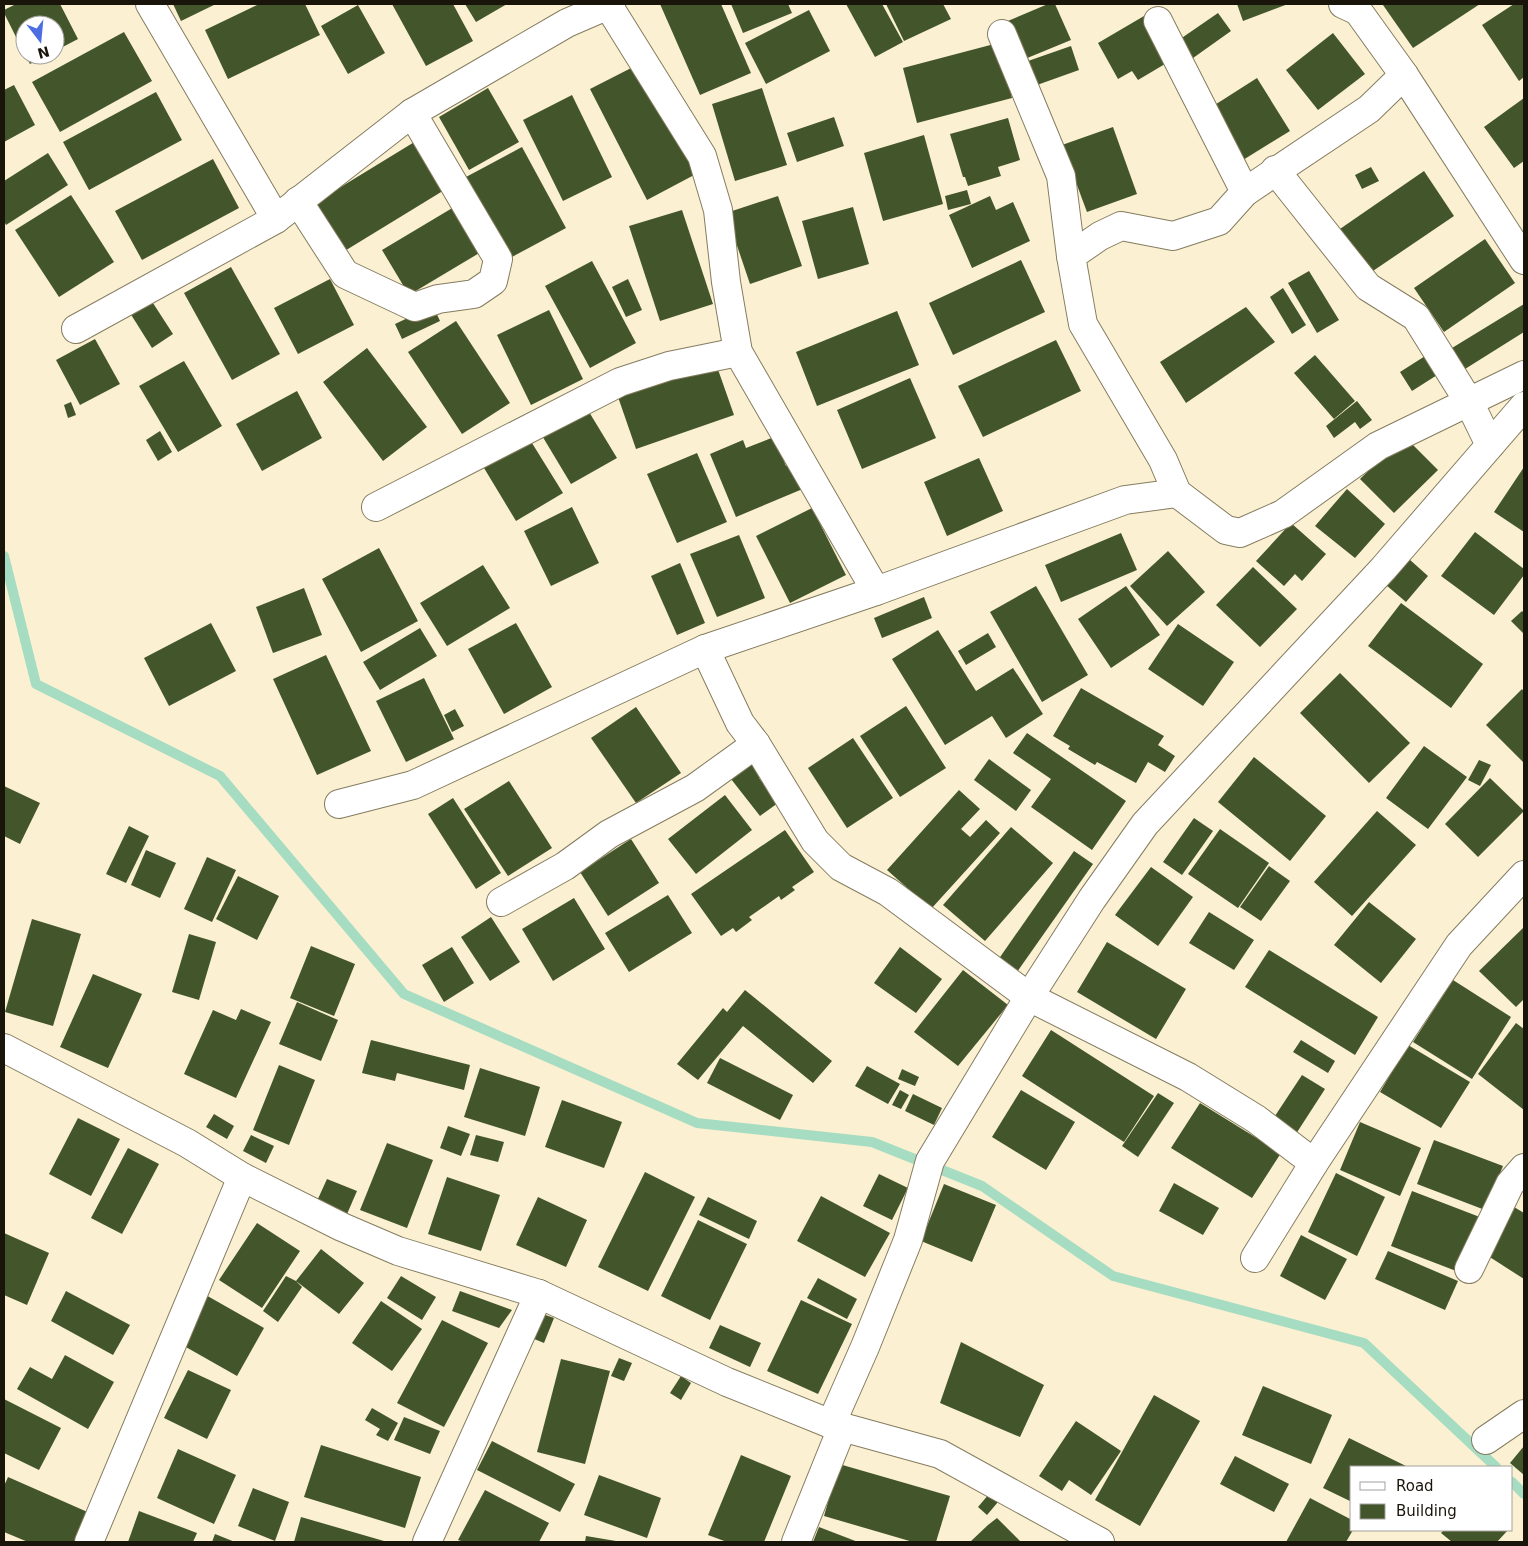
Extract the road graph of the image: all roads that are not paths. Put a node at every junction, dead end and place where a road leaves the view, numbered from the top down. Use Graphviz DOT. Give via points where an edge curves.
graph roads {
  1 [pos="150,4"];
  2 [pos="609,4"];
  3 [pos="1343,4"];
  4 [pos="562,13"];
  5 [pos="1158,20"];
  6 [pos="1002,34"];
  7 [pos="1404,75"];
  8 [pos="412,113"];
  9 [pos="1275,170"];
  10 [pos="1246,192"];
  11 [pos="298,201"];
  12 [pos="276,219"];
  13 [pos="1070,256"];
  14 [pos="1524,260"];
  15 [pos="76,328"];
  16 [pos="738,352"];
  17 [pos="1524,375"];
  18 [pos="1469,402"];
  19 [pos="1524,406"];
  20 [pos="1490,445"];
  21 [pos="1177,492"];
  22 [pos="376,507"];
  23 [pos="876,591"];
  24 [pos="705,649"];
  25 [pos="756,744"];
  26 [pos="339,804"];
  27 [pos="1524,875"];
  28 [pos="501,902"];
  29 [pos="1030,997"];
  30 [pos="4,1048"];
  31 [pos="1314,1163"];
  32 [pos="1524,1168"];
  33 [pos="242,1177"];
  34 [pos="1255,1258"];
  35 [pos="1469,1269"];
  36 [pos="539,1294"];
  37 [pos="1524,1414"];
  38 [pos="837,1426"];
  39 [pos="1486,1440"];
  40 [pos="89,1542"];
  41 [pos="427,1542"];
  42 [pos="796,1542"];
  43 [pos="1100,1542"];
  1 -- 12 [label="street"];
  2 -- 4 [label="street"];
  2 -- 16 [label="street" via="702,156 718,210"];
  3 -- 7 [label="street" via="1358,11"];
  4 -- 8 [label="street"];
  5 -- 10 [label="street"];
  6 -- 13 [label="street" via="1060,176"];
  7 -- 9 [label="street" via="1369,109"];
  7 -- 14 [label="street"];
  8 -- 11 [label="street"];
  8 -- 11 [label="street" via="498,259 493,281 474,294 438,299 415,307 345,274"];
  9 -- 10 [label="street"];
  9 -- 18 [label="street" via="1368,287 1416,317"];
  10 -- 13 [label="street" via="1219,221 1193,231 1173,236 1121,226"];
  11 -- 12 [label="street"];
  12 -- 15 [label="street"];
  13 -- 21 [label="street" via="1084,324 1163,460"];
  16 -- 22 [label="street" via="669,366 620,382"];
  16 -- 23 [label="street"];
  17 -- 18 [label="street"];
  18 -- 20 [label="street"];
  18 -- 21 [label="street" via="1378,446 1283,514 1240,533 1226,530"];
  19 -- 20 [label="street"];
  20 -- 29 [label="street" via="1383,569 1145,824 1092,899"];
  21 -- 23 [label="street" via="1125,500"];
  23 -- 24 [label="street"];
  24 -- 25 [label="street" via="740,723"];
  24 -- 26 [label="street" via="413,785"];
  25 -- 28 [label="street" via="695,788 609,834 565,866"];
  25 -- 29 [label="street" via="815,841 841,867 888,892"];
  27 -- 31 [label="street" via="1459,945"];
  29 -- 31 [label="street" via="1188,1078 1256,1119"];
  29 -- 38 [label="street" via="930,1161 908,1240"];
  30 -- 33 [label="street" via="187,1143"];
  31 -- 34 [label="street"];
  32 -- 35 [label="street" via="1510,1184"];
  33 -- 36 [label="street" via="398,1251"];
  33 -- 40 [label="street"];
  36 -- 38 [label="street" via="726,1382"];
  36 -- 41 [label="street"];
  37 -- 39 [label="street"];
  38 -- 42 [label="street"];
  38 -- 43 [label="street" via="940,1454"];
}
